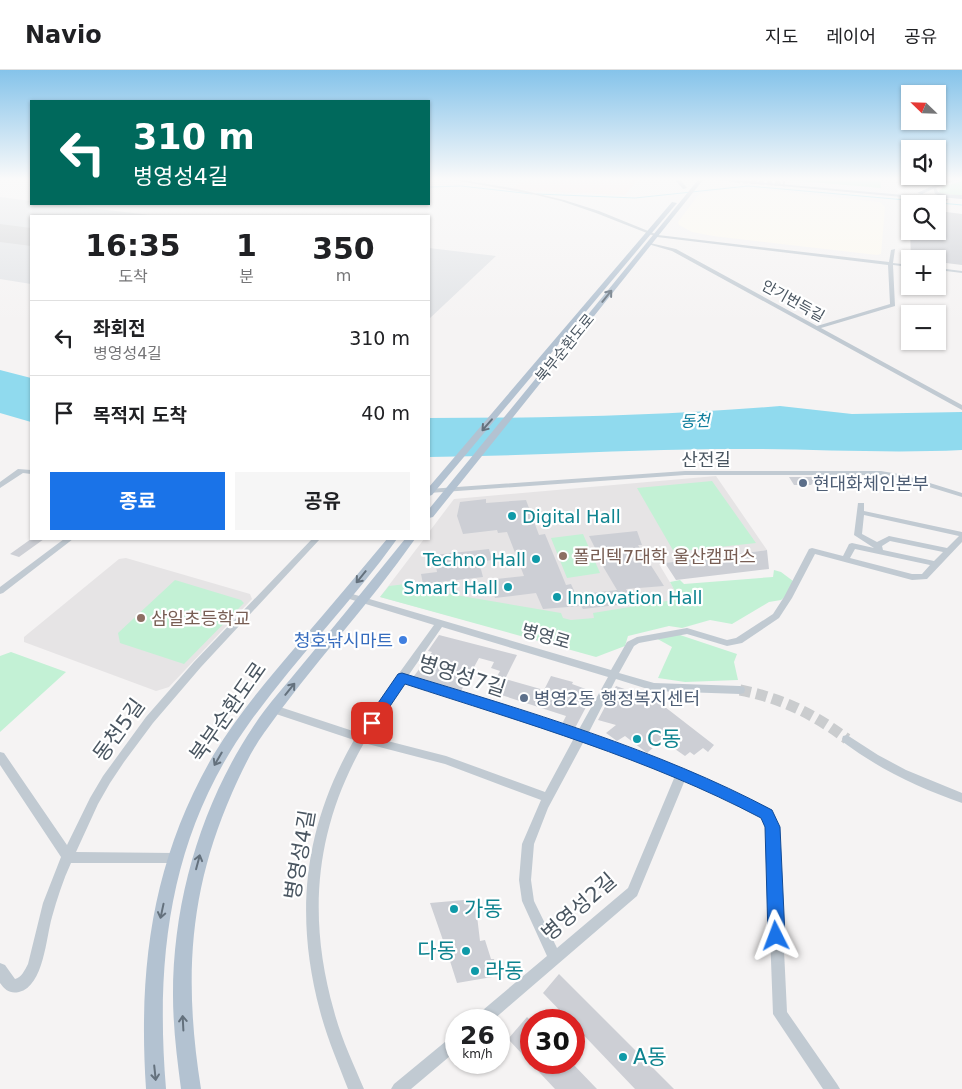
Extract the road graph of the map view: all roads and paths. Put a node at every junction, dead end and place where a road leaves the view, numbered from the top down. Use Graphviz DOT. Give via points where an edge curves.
graph roads {
  1 [pos="636,228"];
  2 [pos="653,228"];
  3 [pos="662,228"];
  4 [pos="648,233"];
  5 [pos="658,234"];
  6 [pos="650,244"];
  7 [pos="893,250"];
  8 [pos="891,262"];
  9 [pos="901,263"];
  10 [pos="946,268"];
  11 [pos="962,270"];
  12 [pos="818,328"];
  13 [pos="962,408"];
  14 [pos="30,472"];
  15 [pos="0,486"];
  16 [pos="430,491"];
  17 [pos="448,491"];
  18 [pos="430,492"];
  19 [pos="962,495"];
  20 [pos="430,514"];
  21 [pos="962,535"];
  22 [pos="68,540"];
  23 [pos="315,540"];
  24 [pos="391,540"];
  25 [pos="409,540"];
  26 [pos="878,548"];
  27 [pos="949,551"];
  28 [pos="845,560"];
  29 [pos="936,564"];
  30 [pos="0,591"];
  31 [pos="346,595"];
  32 [pos="361,600"];
  33 [pos="440,623"];
  34 [pos="614,674"];
  35 [pos="402,678"];
  36 [pos="740,690"];
  37 [pos="274,709"];
  38 [pos="580,736"];
  39 [pos="361,738"];
  40 [pos="847,739"];
  41 [pos="0,756"];
  42 [pos="681,775"];
  43 [pos="548,798"];
  44 [pos="962,798"];
  45 [pos="68,857"];
  46 [pos="174,858"];
  47 [pos="554,957"];
  48 [pos="0,970"];
  49 [pos="495,1009"];
  50 [pos="445,1051"];
  51 [pos="156,1089"];
  52 [pos="191,1089"];
  53 [pos="356,1089"];
  54 [pos="400,1089"];
  55 [pos="832,1089"];
  1 -- 4 [label="street"];
  2 -- 4 [label="main road, 북부순환도로"];
  3 -- 5 [label="main road, 북부순환도로"];
  4 -- 5 [label="street"];
  4 -- 16 [label="main road, 북부순환도로, one-way"];
  5 -- 6 [label="main road, 북부순환도로"];
  5 -- 8 [label="street"];
  6 -- 12 [label="street, 안기번득길" via="674,250"];
  17 -- 6 [label="main road, 북부순환도로, one-way"];
  7 -- 8 [label="street"];
  8 -- 9 [label="street"];
  8 -- 12 [label="street" via="894,304"];
  10 -- 11 [label="street"];
  12 -- 13 [label="street, 안기번득길"];
  14 -- 15 [label="street" via="21,471"];
  17 -- 18 [label="street, 산전길"];
  17 -- 19 [label="street, 산전길" via="685,473 881,473 902,476"];
  17 -- 20 [label="main road, 북부순환도로"];
  21 -- 26 [label="street" via="861,508 858,535"];
  21 -- 27 [label="street"];
  22 -- 30 [label="street"];
  23 -- 45 [label="street, 동천5길" via="147,720 110,773"];
  24 -- 31 [label="main road, 북부순환도로, one-way"];
  25 -- 32 [label="main road, 북부순환도로"];
  26 -- 27 [label="street" via="889,538"];
  26 -- 28 [label="street" via="852,546"];
  26 -- 29 [label="street"];
  27 -- 29 [label="street"];
  28 -- 29 [label="street" via="912,577 924,577"];
  28 -- 34 [label="street" via="812,551 776,616 738,641 727,643 687,631 637,640 630,644"];
  31 -- 32 [label="street, 병영로"];
  31 -- 46 [label="main road, 북부순환도로, one-way" via="239,726 203,787"];
  32 -- 33 [label="street, 병영로"];
  37 -- 32 [label="main road, 북부순환도로, one-way"];
  33 -- 34 [label="street, 병영로"];
  33 -- 35 [label="street, 병영성4길"];
  34 -- 36 [label="street, 병영로" via="662,689"];
  34 -- 38 [label="street"];
  35 -- 38 [label="street, 병영성7길"];
  35 -- 39 [label="street, 병영성4길"];
  37 -- 39 [label="street"];
  52 -- 37 [label="main road, 북부순환도로, one-way" via="184,1039 182,965 194,877 224,790 248,745"];
  38 -- 42 [label="street, 병영성7길"];
  38 -- 43 [label="street"];
  39 -- 43 [label="street" via="446,760"];
  39 -- 53 [label="street, 병영성4길" via="338,782 321,830 310,905 313,954 325,1011"];
  40 -- 44 [label="street" via="904,776"];
  41 -- 45 [label="street"];
  42 -- 47 [label="street, 병영성2길" via="633,892"];
  42 -- 55 [label="street, 병영성7길" via="767,814 771,820 780,1014"];
  43 -- 47 [label="street" via="528,844 526,880 531,908"];
  45 -- 46 [label="street"];
  45 -- 48 [label="street, 동천5길" via="52,895 33,972 20,985 12,986"];
  46 -- 51 [label="main road, 북부순환도로, one-way" via="153,972 151,1016"];
  47 -- 49 [label="street, 병영성2길"];
  50 -- 54 [label="street"];
}
